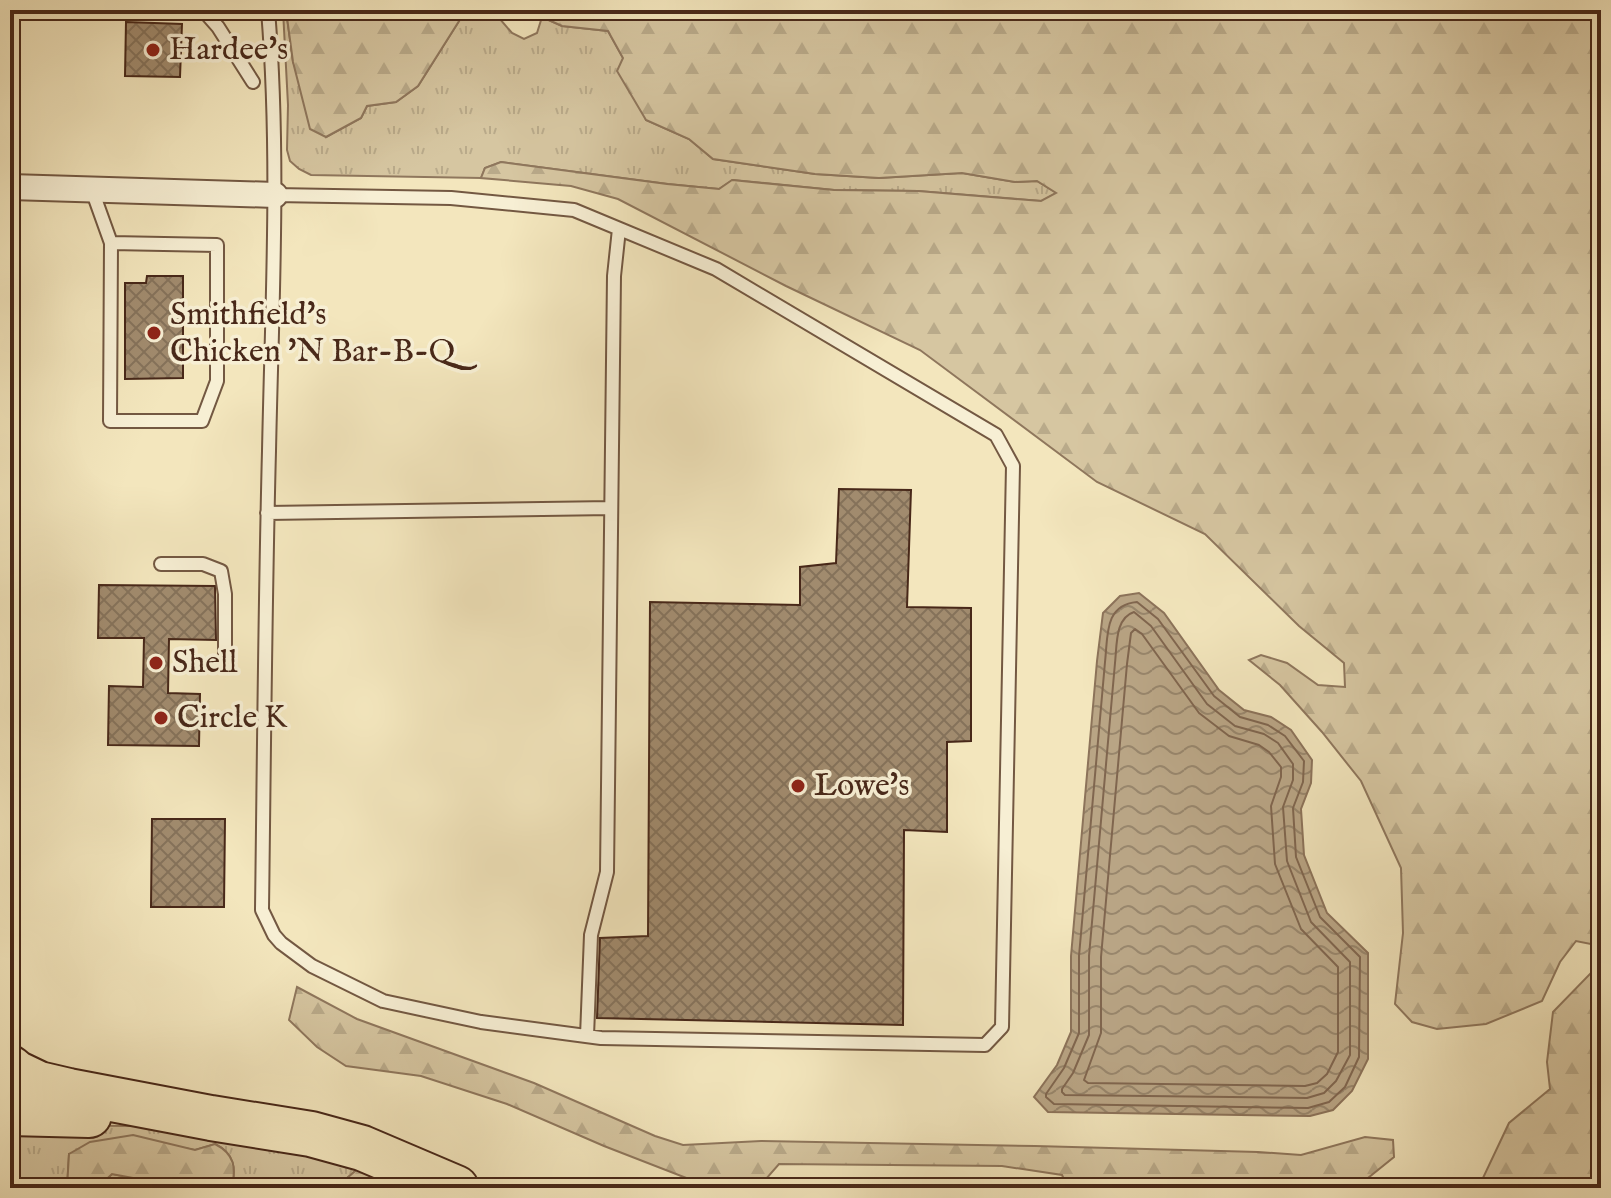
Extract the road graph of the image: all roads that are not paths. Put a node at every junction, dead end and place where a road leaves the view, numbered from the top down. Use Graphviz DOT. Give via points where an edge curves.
graph roads {
  1 [pos="203,10"];
  2 [pos="268,10"];
  3 [pos="253,82"];
  4 [pos="10,187"];
  5 [pos="92,190"];
  6 [pos="275,195"];
  7 [pos="619,229"];
  8 [pos="111,243"];
  9 [pos="611,508"];
  10 [pos="267,513"];
  11 [pos="161,564"];
  12 [pos="225,659"];
  13 [pos="587,1036"];
  14 [pos="10,1068"];
  15 [pos="10,1113"];
  16 [pos="211,1118"];
  17 [pos="456,1188"];
  1 -- 3 [label="lane"];
  2 -- 6 [label="lane"];
  4 -- 5 [label="street"];
  5 -- 6 [label="street"];
  5 -- 8 [label="lane"];
  6 -- 7 [label="lane" via="451,198 574,210"];
  6 -- 10 [label="lane"];
  7 -- 9 [label="lane"];
  7 -- 13 [label="lane" via="716,269 996,435 1013,466 1002,1027 985,1045"];
  8 -- 8 [label="lane" via="110,421 202,421 217,381 217,245"];
  9 -- 10 [label="lane"];
  9 -- 13 [label="lane" via="607,872 591,935"];
  10 -- 13 [label="lane" via="262,910 274,935 312,966 383,1001 481,1022"];
  11 -- 12 [label="lane" via="203,564 221,571"];
  14 -- 16 [label="highway" via="39,1084"];
  15 -- 16 [label="highway"];
  16 -- 17 [label="highway" via="362,1148"];
}
